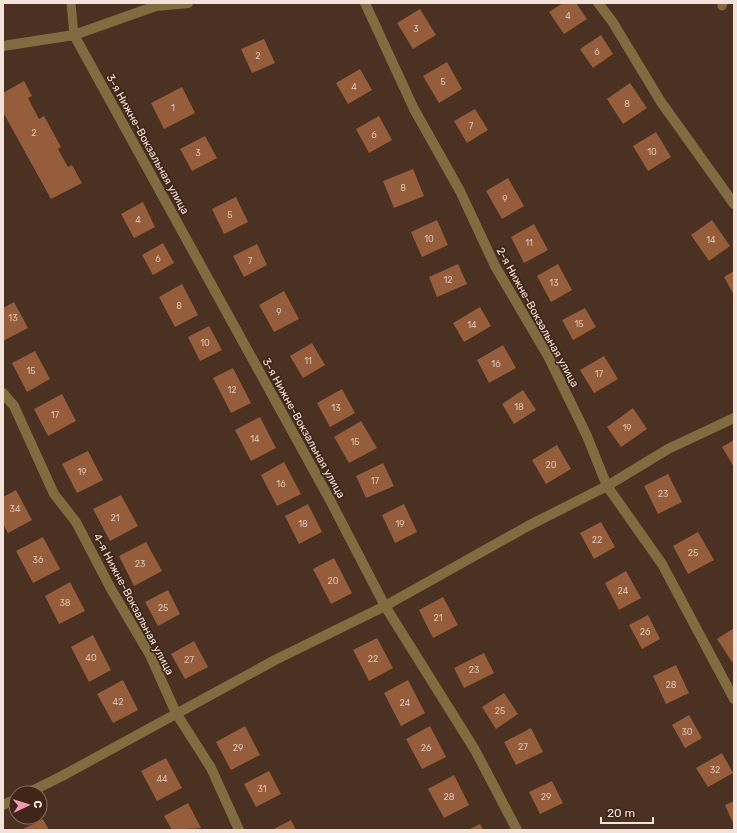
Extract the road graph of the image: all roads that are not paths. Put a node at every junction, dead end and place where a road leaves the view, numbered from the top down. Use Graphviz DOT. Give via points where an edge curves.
graph roads {
  1 [pos="71,3"];
  2 [pos="188,3"];
  3 [pos="365,3"];
  4 [pos="598,3"];
  5 [pos="157,5"];
  6 [pos="74,35"];
  7 [pos="3,46"];
  8 [pos="734,204"];
  9 [pos="3,393"];
  10 [pos="734,418"];
  11 [pos="607,486"];
  12 [pos="385,606"];
  13 [pos="734,699"];
  14 [pos="176,713"];
  15 [pos="44,785"];
  16 [pos="239,830"];
  17 [pos="517,830"];
  1 -- 6 [label="lane"];
  2 -- 5 [label="street"];
  3 -- 11 [label="street, 2-я Нижне-Вокзальная улица" via="414,109 460,191 495,266 548,356 587,436"];
  4 -- 8 [label="street" via="661,102"];
  5 -- 6 [label="street"];
  6 -- 7 [label="street"];
  6 -- 12 [label="street, 3-я Нижне-Вокзальная улица" via="330,500"];
  9 -- 14 [label="street, 4-я Нижне-Вокзальная улица" via="14,406 54,494 76,522 150,655"];
  10 -- 11 [label="street" via="668,449"];
  11 -- 12 [label="street" via="528,526"];
  11 -- 13 [label="street, 2-я Нижне-Вокзальная улица" via="662,564"];
  12 -- 14 [label="street" via="275,660"];
  12 -- 17 [label="street, 3-я Нижне-Вокзальная улица" via="475,750"];
  14 -- 15 [label="street"];
  14 -- 16 [label="street, 4-я Нижне-Вокзальная улица" via="211,768"];
}
